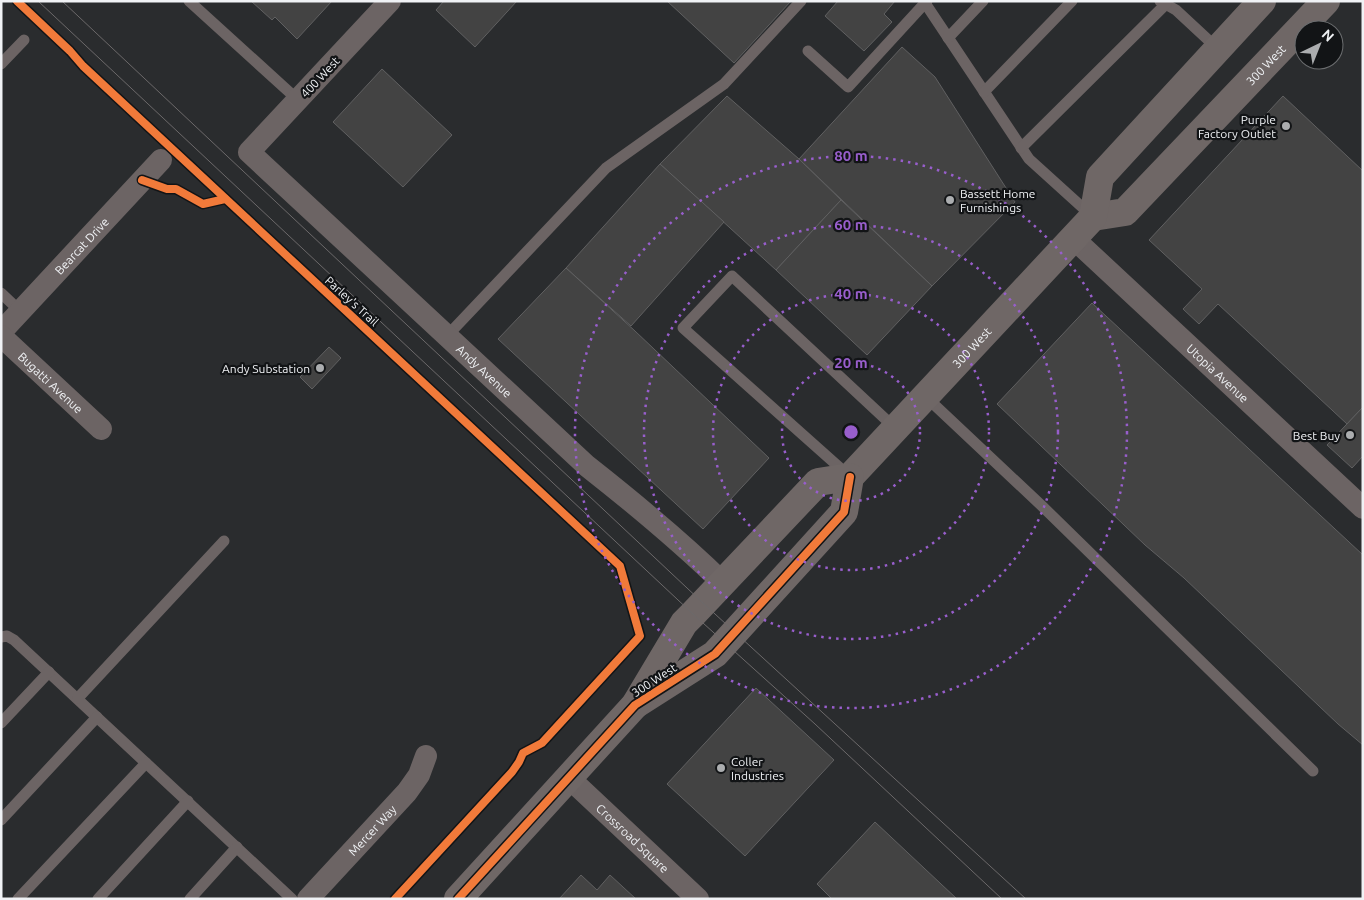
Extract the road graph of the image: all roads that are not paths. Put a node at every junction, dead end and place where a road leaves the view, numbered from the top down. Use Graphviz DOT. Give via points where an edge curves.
graph roads {
  1 [pos="189,1"];
  2 [pos="390,1"];
  3 [pos="801,1"];
  4 [pos="983,1"];
  5 [pos="1072,1"];
  6 [pos="1262,1"];
  7 [pos="1326,1"];
  8 [pos="926,2"];
  9 [pos="1172,4"];
  10 [pos="948,38"];
  11 [pos="24,40"];
  12 [pos="1218,49"];
  13 [pos="808,51"];
  14 [pos="1,64"];
  15 [pos="984,92"];
  16 [pos="298,100"];
  17 [pos="1022,148"];
  18 [pos="249,152"];
  19 [pos="161,160"];
  20 [pos="1093,217"];
  21 [pos="1073,238"];
  22 [pos="1,293"];
  23 [pos="21,312"];
  24 [pos="1,334"];
  25 [pos="447,336"];
  26 [pos="926,396"];
  27 [pos="896,428"];
  28 [pos="101,429"];
  29 [pos="850,477"];
  30 [pos="1363,508"];
  31 [pos="224,541"];
  32 [pos="723,583"];
  33 [pos="1,637"];
  34 [pos="49,672"];
  35 [pos="78,698"];
  36 [pos="635,705"];
  37 [pos="97,716"];
  38 [pos="1,724"];
  39 [pos="426,756"];
  40 [pos="146,763"];
  41 [pos="1313,771"];
  42 [pos="568,777"];
  43 [pos="188,801"];
  44 [pos="1,820"];
  45 [pos="237,847"];
  46 [pos="18,899"];
  47 [pos="98,899"];
  48 [pos="190,899"];
  49 [pos="292,899"];
  50 [pos="308,899"];
  51 [pos="458,899"];
  52 [pos="698,899"];
  1 -- 16 [label="lane"];
  2 -- 16 [label="street, 400 West"];
  3 -- 25 [label="lane" via="724,84 606,168"];
  4 -- 10 [label="lane"];
  5 -- 15 [label="lane"];
  6 -- 12 [label="main road"];
  7 -- 20 [label="main road, 300 West" via="1125,212"];
  8 -- 10 [label="lane"];
  8 -- 13 [label="lane" via="848,87"];
  9 -- 12 [label="lane"];
  9 -- 17 [label="lane"];
  10 -- 15 [label="lane"];
  11 -- 14 [label="lane"];
  12 -- 20 [label="main road" via="1100,177"];
  15 -- 17 [label="lane"];
  16 -- 18 [label="street, 400 West"];
  17 -- 20 [label="lane" via="1029,159"];
  18 -- 25 [label="street, Andy Avenue"];
  19 -- 23 [label="street, Bearcat Drive"];
  20 -- 21 [label="main road, 300 West"];
  21 -- 26 [label="main road, 300 West"];
  21 -- 30 [label="street, Utopia Avenue"];
  22 -- 23 [label="lane"];
  23 -- 24 [label="street, Bearcat Drive"];
  24 -- 28 [label="street, Bugatti Avenue"];
  25 -- 32 [label="street, Andy Avenue" via="587,466 634,503"];
  26 -- 27 [label="main road, 300 West"];
  26 -- 41 [label="lane"];
  27 -- 29 [label="main road, 300 West"];
  27 -- 29 [label="lane" via="732,276 682,328"];
  29 -- 32 [label="main road, 300 West" via="818,482"];
  29 -- 36 [label="main road, 300 West" via="844,512 715,654"];
  31 -- 35 [label="lane"];
  32 -- 36 [label="main road, 300 West" via="684,623"];
  33 -- 34 [label="lane" via="14,640"];
  34 -- 35 [label="lane"];
  34 -- 38 [label="lane"];
  35 -- 37 [label="lane"];
  36 -- 42 [label="main road, 300 West"];
  37 -- 40 [label="lane"];
  37 -- 44 [label="lane"];
  39 -- 50 [label="street, Mercer Way" via="419,775 407,792"];
  40 -- 43 [label="lane"];
  40 -- 46 [label="lane"];
  42 -- 51 [label="main road, 300 West"];
  42 -- 52 [label="street, Crossroad Square"];
  43 -- 45 [label="lane"];
  43 -- 47 [label="lane"];
  45 -- 48 [label="lane"];
  45 -- 49 [label="lane"];
}
